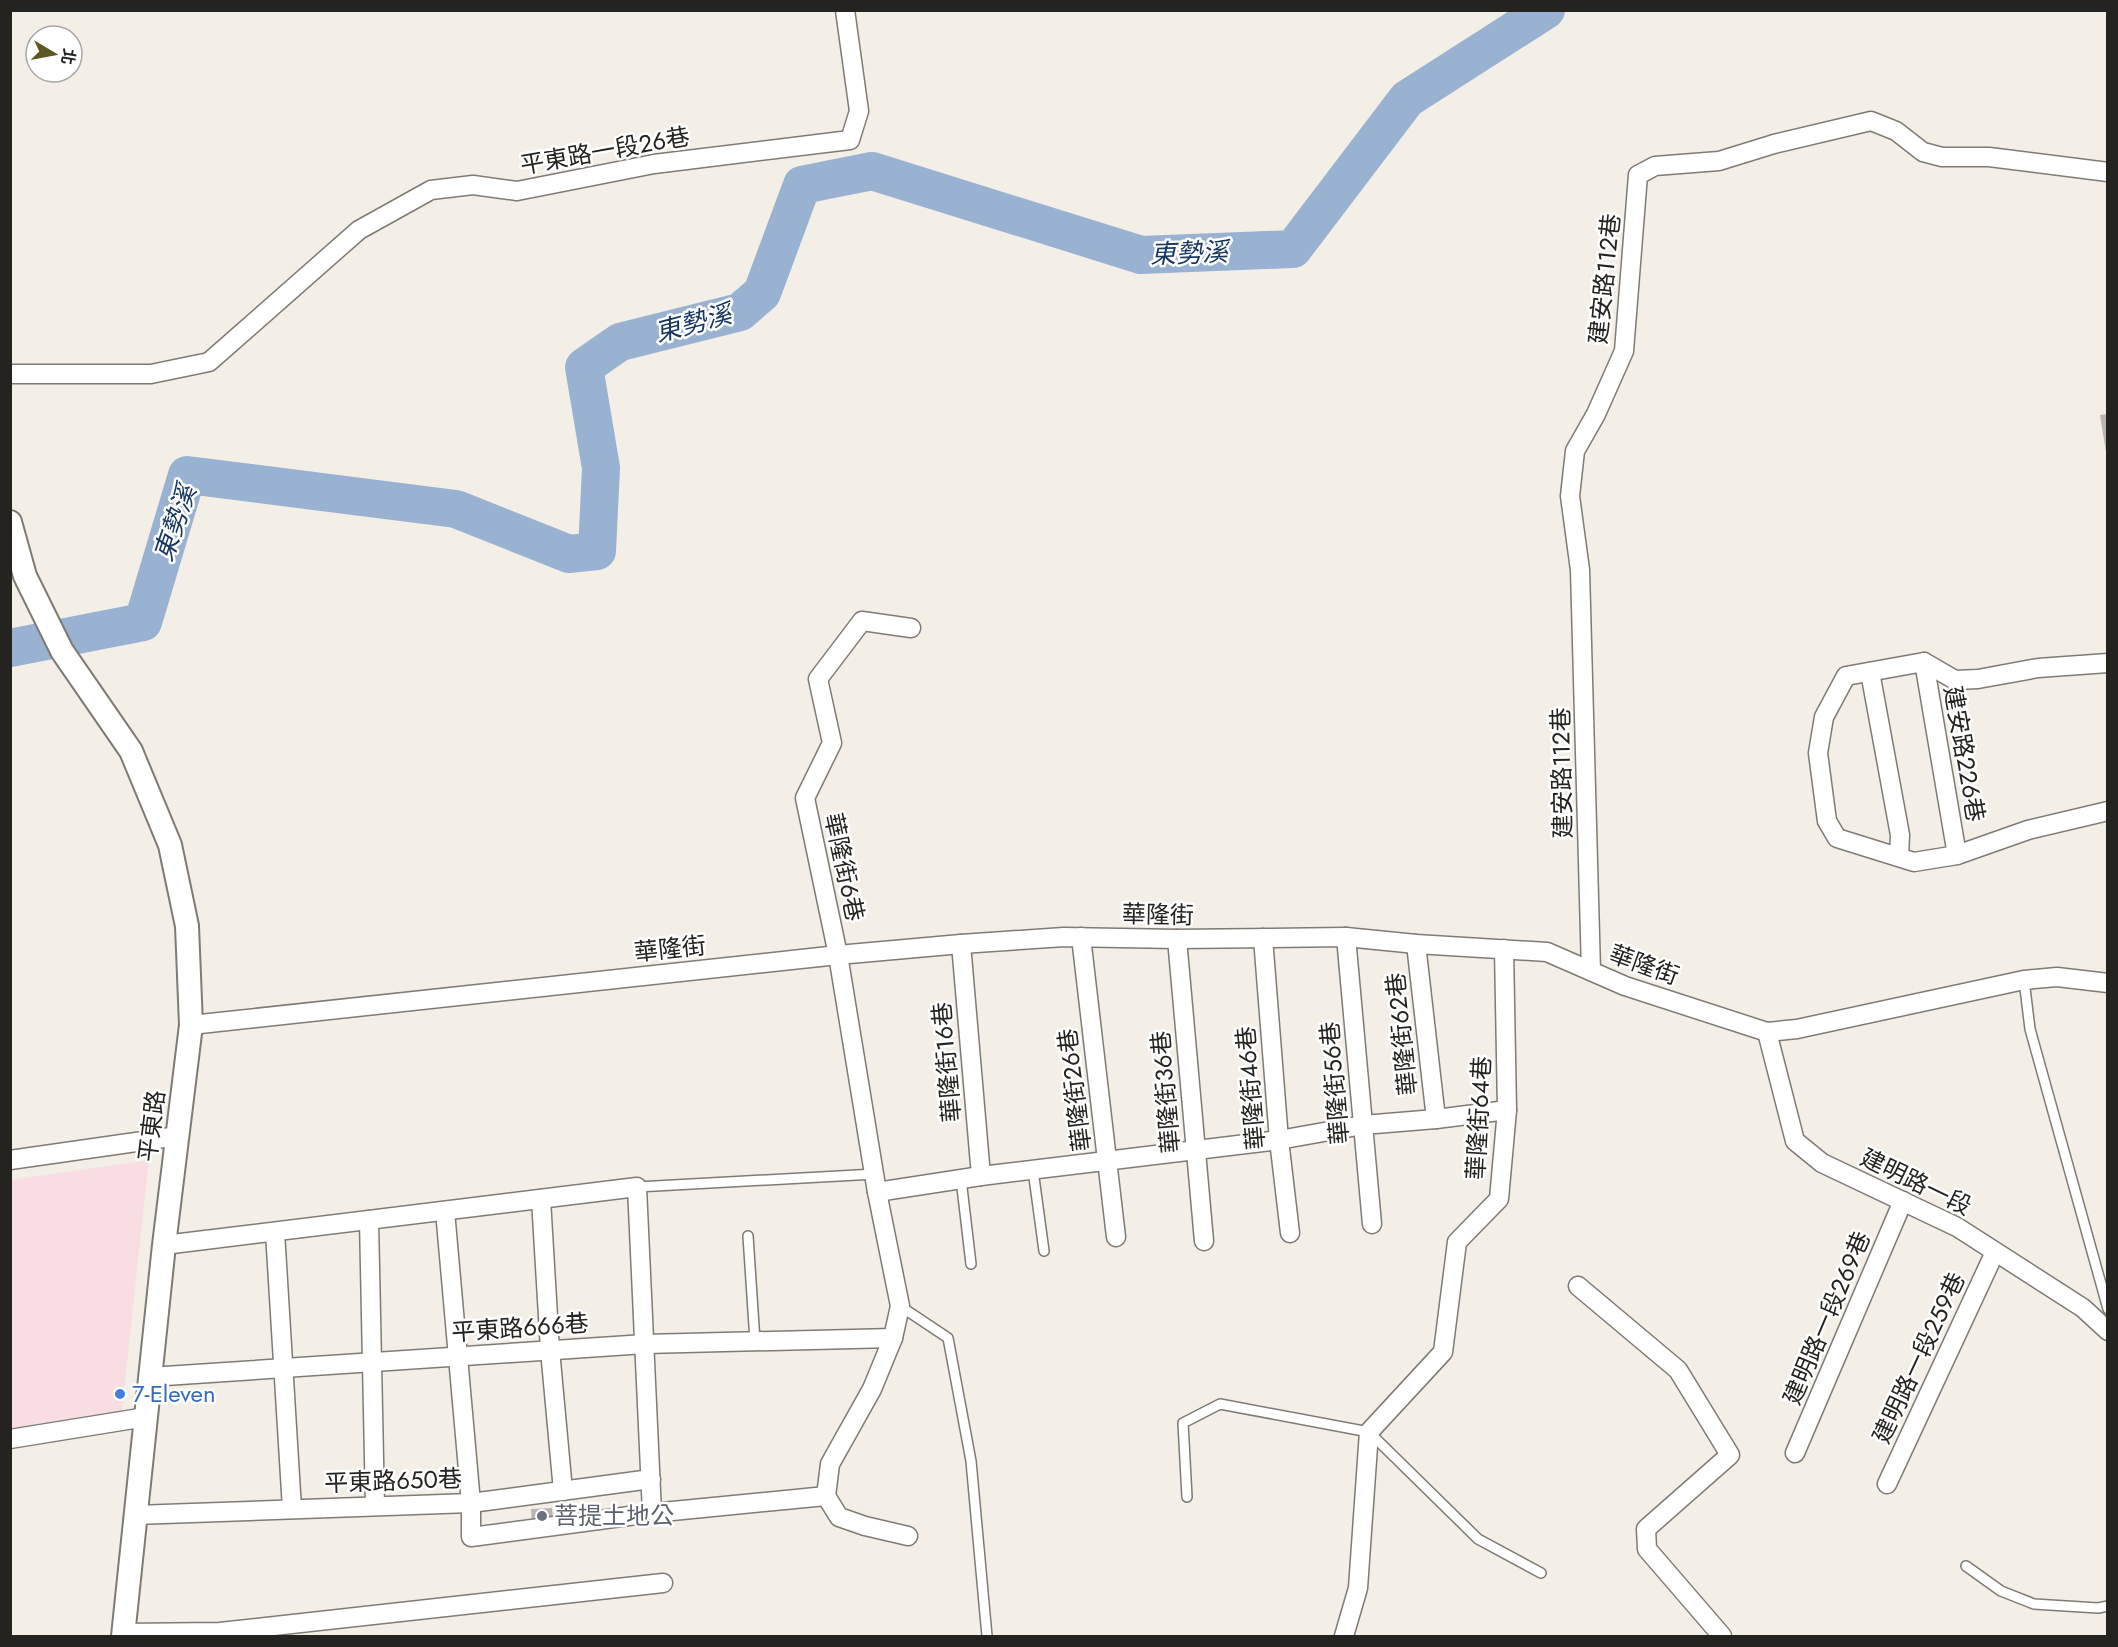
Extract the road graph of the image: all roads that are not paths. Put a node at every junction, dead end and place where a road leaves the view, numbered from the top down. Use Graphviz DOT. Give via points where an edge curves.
graph roads {
  1 [pos="845,10"];
  2 [pos="2108,172"];
  3 [pos="10,374"];
  4 [pos="10,522"];
  5 [pos="911,628"];
  6 [pos="1924,662"];
  7 [pos="2108,663"];
  8 [pos="1870,672"];
  9 [pos="2108,812"];
  10 [pos="1957,855"];
  11 [pos="1899,857"];
  12 [pos="1081,937"];
  13 [pos="1346,937"];
  14 [pos="1263,938"];
  15 [pos="1177,939"];
  16 [pos="961,944"];
  17 [pos="1416,944"];
  18 [pos="1504,949"];
  19 [pos="838,955"];
  20 [pos="1591,971"];
  21 [pos="2025,980"];
  22 [pos="2108,983"];
  23 [pos="191,1025"];
  24 [pos="1767,1032"];
  25 [pos="1507,1110"];
  26 [pos="1436,1119"];
  27 [pos="1363,1125"];
  28 [pos="178,1136"];
  29 [pos="1279,1140"];
  30 [pos="1195,1151"];
  31 [pos="10,1160"];
  32 [pos="1108,1162"];
  33 [pos="1033,1170"];
  34 [pos="981,1176"];
  35 [pos="961,1179"];
  36 [pos="876,1183"];
  37 [pos="637,1187"];
  38 [pos="541,1199"];
  39 [pos="1903,1202"];
  40 [pos="445,1210"];
  41 [pos="369,1220"];
  42 [pos="1372,1224"];
  43 [pos="275,1232"];
  44 [pos="1290,1233"];
  45 [pos="748,1236"];
  46 [pos="1116,1237"];
  47 [pos="1204,1241"];
  48 [pos="164,1245"];
  49 [pos="1044,1251"];
  50 [pos="1995,1252"];
  51 [pos="971,1264"];
  52 [pos="1578,1286"];
  53 [pos="900,1306"];
  54 [pos="2108,1309"];
  55 [pos="2108,1331"];
  56 [pos="893,1338"];
  57 [pos="755,1341"];
  58 [pos="645,1344"];
  59 [pos="550,1350"];
  60 [pos="458,1357"];
  61 [pos="372,1362"];
  62 [pos="284,1368"];
  63 [pos="150,1377"];
  64 [pos="146,1417"];
  65 [pos="1369,1432"];
  66 [pos="10,1439"];
  67 [pos="1795,1453"];
  68 [pos="651,1479"];
  69 [pos="1887,1484"];
  70 [pos="563,1491"];
  71 [pos="826,1496"];
  72 [pos="1187,1497"];
  73 [pos="471,1503"];
  74 [pos="375,1506"];
  75 [pos="292,1509"];
  76 [pos="652,1513"];
  77 [pos="135,1515"];
  78 [pos="908,1536"];
  79 [pos="1966,1566"];
  80 [pos="1541,1573"];
  81 [pos="663,1583"];
  82 [pos="2108,1606"];
  83 [pos="123,1635"];
  84 [pos="987,1636"];
  85 [pos="1344,1636"];
  86 [pos="1722,1636"];
  1 -- 3 [label="street, 平東路一段26巷" via="859,111 850,140 654,165 517,191 473,185 431,190 359,230 209,362 151,374"];
  2 -- 20 [label="street, 建安路112巷" via="1989,157 1942,157 1923,152 1896,131 1871,121 1774,144 1719,162 1655,166 1638,175 1624,351 1575,451 1570,496 1580,570"];
  4 -- 23 [label="street, 平東路" via="25,576 62,651 131,751 170,845 186,926"];
  5 -- 19 [label="street, 華隆街6巷" via="862,621 818,679 832,743 805,798"];
  6 -- 7 [label="street, 建安路226巷" via="1955,680"];
  6 -- 8 [label="street, 建安路226巷"];
  6 -- 10 [label="street, 建安路226巷"];
  8 -- 11 [label="street" via="1900,835"];
  8 -- 11 [label="street, 建安路226巷" via="1846,676 1824,717 1818,753 1827,821 1837,838"];
  9 -- 10 [label="street, 建安路226巷" via="2028,830"];
  10 -- 11 [label="street, 建安路226巷" via="1914,862"];
  12 -- 15 [label="street, 華隆街"];
  12 -- 16 [label="street, 華隆街"];
  12 -- 32 [label="street, 華隆街26巷"];
  13 -- 14 [label="street, 華隆街"];
  13 -- 17 [label="street, 華隆街"];
  13 -- 27 [label="street, 華隆街56巷"];
  14 -- 15 [label="street, 華隆街"];
  14 -- 29 [label="street, 華隆街46巷"];
  15 -- 30 [label="street, 華隆街36巷"];
  16 -- 19 [label="street, 華隆街"];
  16 -- 34 [label="street, 華隆街16巷"];
  17 -- 18 [label="street, 華隆街"];
  17 -- 26 [label="street, 華隆街62巷"];
  18 -- 20 [label="street, 華隆街" via="1547,952"];
  18 -- 25 [label="street, 華隆街64巷"];
  19 -- 23 [label="street, 華隆街"];
  19 -- 36 [label="street, 華隆街6巷"];
  20 -- 24 [label="street, 華隆街" via="1625,986"];
  21 -- 22 [label="street, 華隆街" via="2057,976"];
  21 -- 24 [label="street, 華隆街"];
  21 -- 54 [label="lane" via="2030,1029"];
  23 -- 28 [label="street, 平東路"];
  24 -- 39 [label="street, 建明路一段" via="1795,1141 1822,1163"];
  25 -- 26 [label="street"];
  25 -- 65 [label="street, 華隆街64巷" via="1499,1199 1457,1242 1443,1352"];
  26 -- 27 [label="street"];
  27 -- 29 [label="street"];
  27 -- 42 [label="street, 華隆街56巷"];
  28 -- 31 [label="street"];
  28 -- 48 [label="street, 平東路"];
  29 -- 30 [label="street"];
  29 -- 44 [label="street, 華隆街46巷"];
  30 -- 32 [label="street"];
  30 -- 47 [label="street, 華隆街36巷"];
  32 -- 33 [label="street"];
  32 -- 46 [label="street, 華隆街26巷"];
  33 -- 34 [label="street"];
  33 -- 49 [label="lane"];
  34 -- 35 [label="street"];
  35 -- 36 [label="street"];
  35 -- 51 [label="lane"];
  36 -- 37 [label="lane"];
  36 -- 53 [label="street, 華隆街6巷"];
  37 -- 38 [label="street"];
  37 -- 58 [label="street"];
  38 -- 40 [label="street"];
  38 -- 59 [label="street"];
  39 -- 50 [label="street, 建明路一段" via="1957,1227"];
  39 -- 67 [label="street, 建明路一段269巷"];
  40 -- 41 [label="street"];
  40 -- 60 [label="street"];
  41 -- 43 [label="street"];
  41 -- 61 [label="street"];
  43 -- 48 [label="street"];
  43 -- 62 [label="street"];
  45 -- 57 [label="lane"];
  48 -- 63 [label="street, 平東路"];
  50 -- 55 [label="street, 建明路一段" via="2083,1308"];
  50 -- 69 [label="street, 建明路一段259巷"];
  52 -- 86 [label="street" via="1678,1370 1730,1455 1646,1529 1647,1549"];
  53 -- 56 [label="street"];
  53 -- 84 [label="lane" via="948,1338 971,1461"];
  56 -- 57 [label="street, 平東路666巷"];
  56 -- 71 [label="street" via="872,1389 830,1464"];
  57 -- 58 [label="street, 平東路666巷"];
  58 -- 59 [label="street, 平東路666巷"];
  58 -- 68 [label="street"];
  59 -- 60 [label="street, 平東路666巷"];
  59 -- 70 [label="street"];
  60 -- 61 [label="street, 平東路666巷"];
  60 -- 73 [label="street"];
  61 -- 62 [label="street, 平東路666巷"];
  61 -- 74 [label="street"];
  62 -- 63 [label="street, 平東路666巷"];
  62 -- 75 [label="street"];
  63 -- 64 [label="street, 平東路"];
  64 -- 66 [label="street"];
  64 -- 77 [label="street, 平東路"];
  65 -- 72 [label="lane" via="1220,1404 1183,1423"];
  65 -- 80 [label="lane" via="1478,1539"];
  65 -- 85 [label="street" via="1358,1588"];
  68 -- 70 [label="street, 平東路650巷"];
  68 -- 76 [label="street"];
  70 -- 73 [label="street, 平東路650巷"];
  71 -- 76 [label="street"];
  71 -- 78 [label="street" via="840,1517"];
  73 -- 74 [label="street, 平東路650巷"];
  73 -- 76 [label="street" via="471,1538"];
  74 -- 75 [label="street, 平東路650巷"];
  75 -- 77 [label="street, 平東路650巷"];
  77 -- 83 [label="street, 平東路"];
  79 -- 82 [label="lane" via="2001,1591 2034,1604"];
  81 -- 83 [label="street" via="220,1632"];
}
